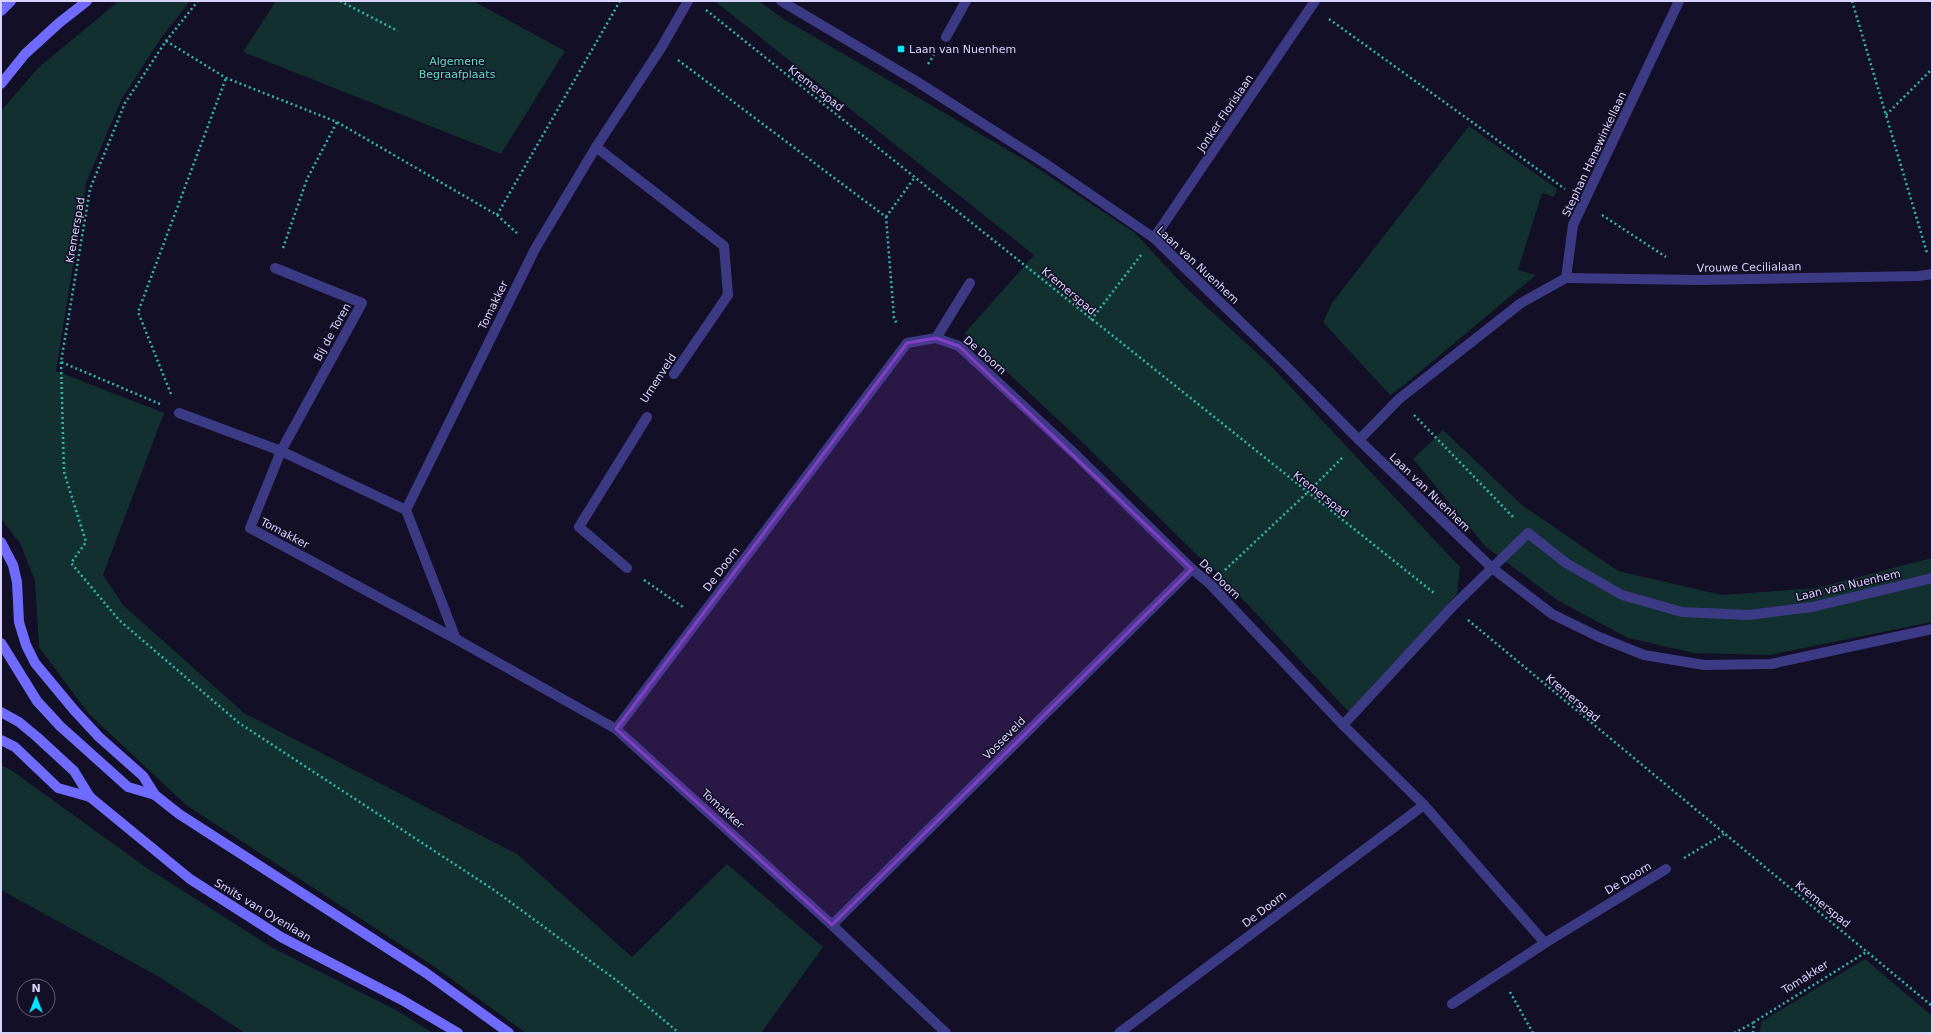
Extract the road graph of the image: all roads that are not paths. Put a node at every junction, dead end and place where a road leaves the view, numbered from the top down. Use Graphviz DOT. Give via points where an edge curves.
graph roads {
  1 [pos="11,1"];
  2 [pos="88,1"];
  3 [pos="688,1"];
  4 [pos="781,1"];
  5 [pos="966,1"];
  6 [pos="1679,1"];
  7 [pos="1310,3"];
  8 [pos="1,11"];
  9 [pos="946,37"];
  10 [pos="1,84"];
  11 [pos="596,147"];
  12 [pos="1154,238"];
  13 [pos="275,268"];
  14 [pos="1932,274"];
  15 [pos="1566,278"];
  16 [pos="970,282"];
  17 [pos="936,338"];
  18 [pos="674,374"];
  19 [pos="179,412"];
  20 [pos="647,417"];
  21 [pos="1359,440"];
  22 [pos="280,451"];
  23 [pos="406,510"];
  24 [pos="1,542"];
  25 [pos="627,568"];
  26 [pos="1492,568"];
  27 [pos="1192,569"];
  28 [pos="1932,578"];
  29 [pos="1932,630"];
  30 [pos="456,639"];
  31 [pos="1,643"];
  32 [pos="1,712"];
  33 [pos="1343,725"];
  34 [pos="616,730"];
  35 [pos="1,740"];
  36 [pos="155,795"];
  37 [pos="90,797"];
  38 [pos="1424,805"];
  39 [pos="1666,869"];
  40 [pos="832,925"];
  41 [pos="1544,942"];
  42 [pos="1452,1004"];
  43 [pos="458,1033"];
  44 [pos="509,1033"];
  45 [pos="946,1033"];
  46 [pos="1119,1033"];
  1 -- 8 [label="main road"];
  2 -- 10 [label="main road" via="25,54"];
  3 -- 11 [label="street, Tomakker" via="661,48"];
  4 -- 12 [label="street, Laan van Nuenhem" via="916,81 1046,164"];
  5 -- 9 [label="street"];
  6 -- 15 [label="street, Stephan Hanewinkellaan" via="1573,224"];
  7 -- 12 [label="street, Jonker Florislaan"];
  11 -- 18 [label="street, Urnenveld" via="724,246 728,294"];
  11 -- 23 [label="street, Tomakker" via="535,249"];
  12 -- 21 [label="street, Laan van Nuenhem"];
  13 -- 22 [label="street, Bij de Toren" via="362,303"];
  14 -- 15 [label="street, Vrouwe Cecilialaan" via="1700,280"];
  15 -- 21 [label="street" via="1521,303 1399,399"];
  16 -- 17 [label="street"];
  17 -- 27 [label="street, De Doorn" via="960,346"];
  17 -- 34 [label="street, De Doorn" via="907,343"];
  19 -- 22 [label="street"];
  20 -- 25 [label="street, Urnenveld" via="579,527"];
  21 -- 26 [label="street, Laan van Nuenhem"];
  22 -- 23 [label="street"];
  22 -- 30 [label="street, Tomakker" via="250,528"];
  23 -- 30 [label="street"];
  24 -- 36 [label="main road" via="13,565 17,582 19,622 26,645 52,686 99,737 143,776"];
  26 -- 28 [label="street, Laan van Nuenhem" via="1528,533 1566,563 1622,595 1682,612 1749,615 1812,607"];
  26 -- 29 [label="street, Laan van Nuenhem" via="1552,614 1599,636 1644,655 1704,665 1771,664"];
  26 -- 33 [label="street" via="1452,607"];
  27 -- 33 [label="street, De Doorn" via="1210,584"];
  27 -- 40 [label="street, Vosseveld"];
  30 -- 34 [label="street, Tomakker"];
  31 -- 36 [label="main road" via="37,701 60,726 128,787"];
  32 -- 37 [label="main road, Smits van Oyenlaan" via="19,722 74,771"];
  33 -- 38 [label="street, De Doorn"];
  34 -- 40 [label="street, Tomakker"];
  35 -- 37 [label="main road, Smits van Oyenlaan" via="15,747 58,788"];
  36 -- 44 [label="main road" via="179,814 426,973"];
  37 -- 43 [label="main road, Smits van Oyenlaan" via="190,879 281,937 402,1000"];
  38 -- 41 [label="street, De Doorn"];
  38 -- 46 [label="street, De Doorn"];
  39 -- 41 [label="street, De Doorn"];
  40 -- 45 [label="street, Tomakker"];
  41 -- 42 [label="street, De Doorn"];
}
